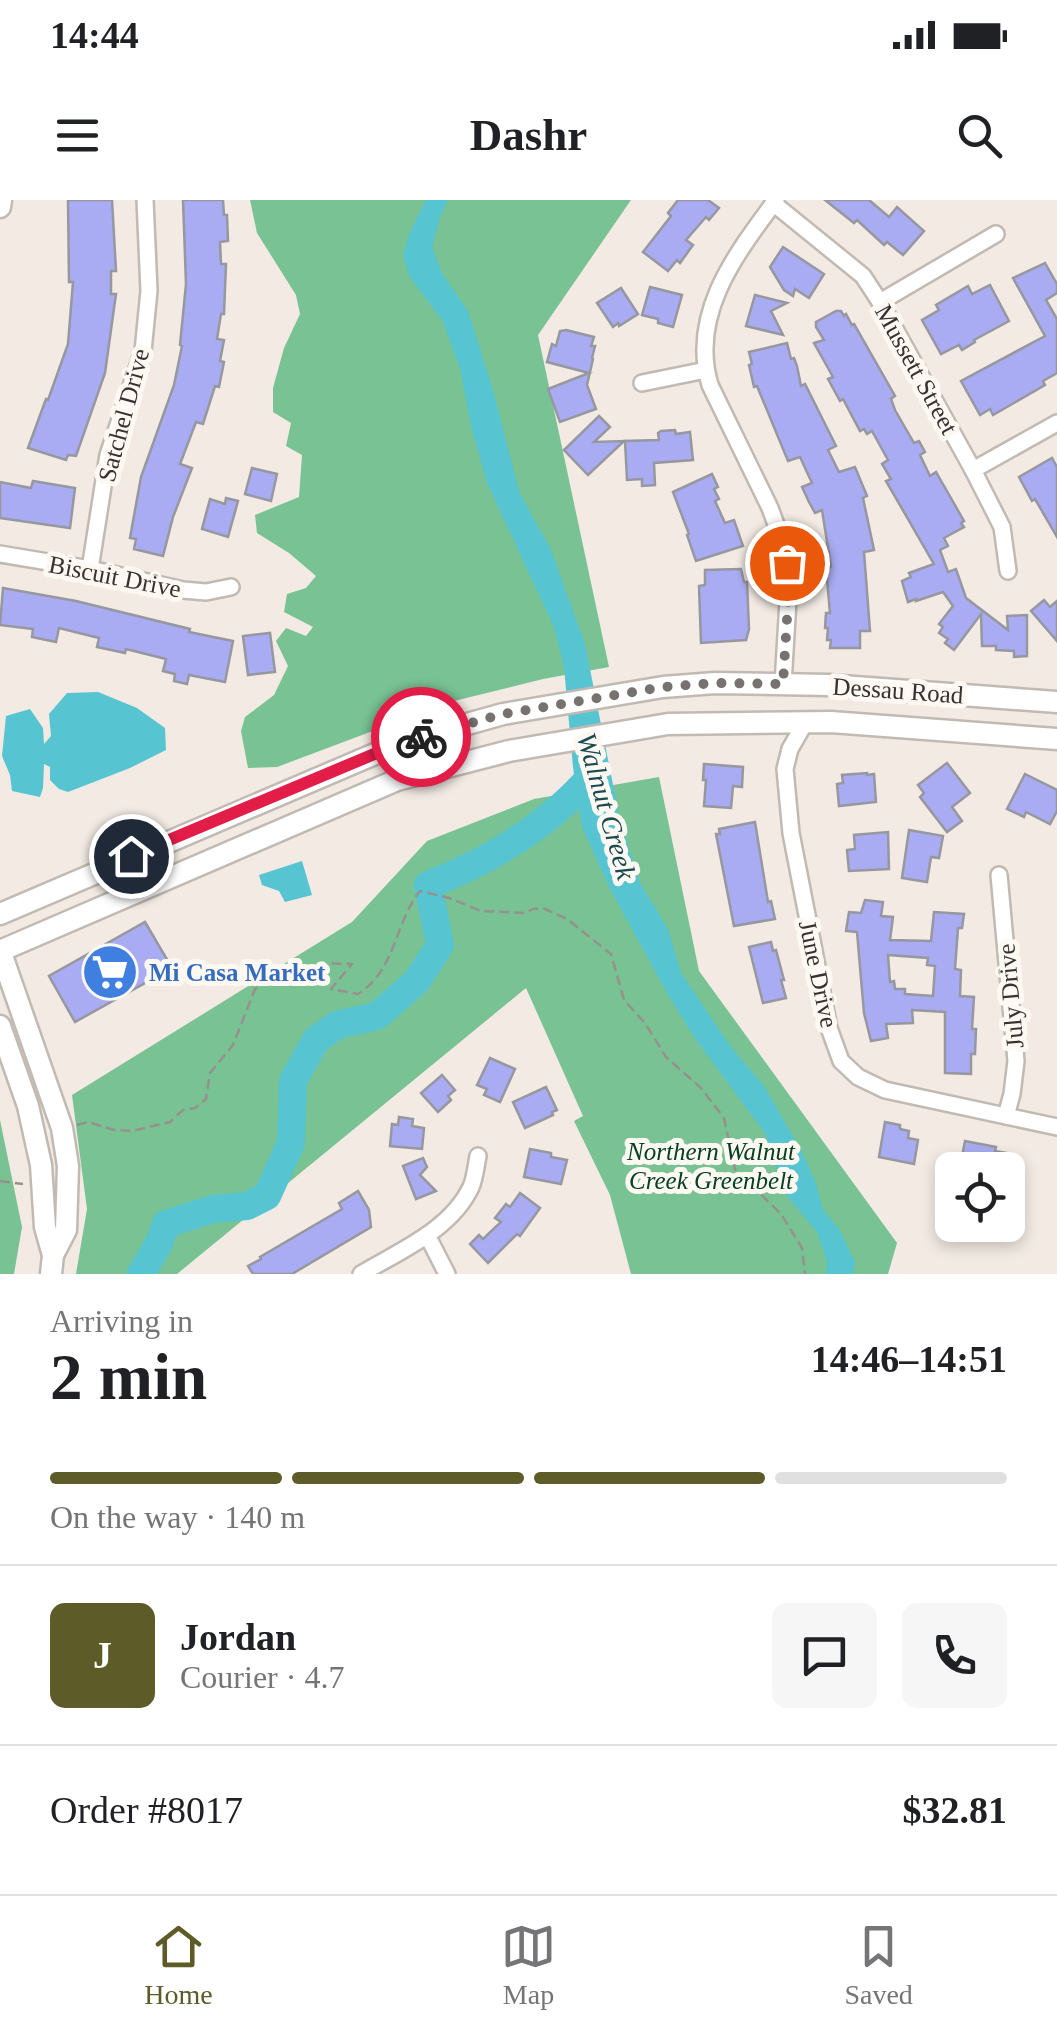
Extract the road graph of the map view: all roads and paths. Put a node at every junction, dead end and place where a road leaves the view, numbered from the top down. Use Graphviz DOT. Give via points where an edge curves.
graph roads {
  1 [pos="145,200"];
  2 [pos="775,202"];
  3 [pos="996,234"];
  4 [pos="880,302"];
  5 [pos="706,370"];
  6 [pos="642,383"];
  7 [pos="1057,423"];
  8 [pos="973,470"];
  9 [pos="0,554"];
  10 [pos="90,569"];
  11 [pos="1008,570"];
  12 [pos="231,587"];
  13 [pos="783,684"];
  14 [pos="1057,702"];
  15 [pos="806,722"];
  16 [pos="1057,739"];
  17 [pos="999,875"];
  18 [pos="0,914"];
  19 [pos="0,950"];
  20 [pos="0,1026"];
  21 [pos="1006,1116"];
  22 [pos="72,1126"];
  23 [pos="1057,1127"];
  24 [pos="478,1156"];
  25 [pos="0,1181"];
  26 [pos="31,1182"];
  27 [pos="427,1234"];
  28 [pos="52,1264"];
  29 [pos="361,1274"];
  30 [pos="447,1274"];
  31 [pos="805,1274"];
  1 -- 10 [label="street, Satchel Drive" via="149,291 143,351 108,455"];
  2 -- 4 [label="street, Mussett Street" via="863,276"];
  2 -- 5 [label="street" via="716,294 706,323"];
  3 -- 4 [label="street"];
  4 -- 8 [label="street, Mussett Street"];
  5 -- 6 [label="street"];
  5 -- 13 [label="street" via="782,541 788,602"];
  7 -- 8 [label="street"];
  8 -- 11 [label="street, Mussett Street" via="1002,527"];
  9 -- 10 [label="street, Biscuit Drive"];
  10 -- 12 [label="street, Biscuit Drive" via="182,590"];
  13 -- 14 [label="main road, Dessau Road"];
  13 -- 18 [label="main road, Dessau Road" via="663,687 503,714 403,742"];
  15 -- 16 [label="main road, Dessau Road"];
  15 -- 19 [label="main road, Dessau Road" via="668,724 397,780"];
  15 -- 21 [label="street, June Drive" via="785,769 791,833 840,1061 886,1090"];
  17 -- 21 [label="street, July Drive" via="1016,1061"];
  19 -- 28 [label="main road" via="62,1128 66,1230"];
  20 -- 28 [label="main road" via="41,1165"];
  21 -- 23 [label="street, June Drive"];
  22 -- 31 [label="path" via="88,1122 132,1131 195,1108 206,1099 210,1074 233,1045 255,989 323,963 352,964 331,989 358,994 388,964 420,891 480,912 543,908 611,954 624,1000 724,1118 735,1168 781,1214 802,1248"];
  24 -- 27 [label="street" via="472,1186 453,1214"];
  25 -- 26 [label="path"];
  27 -- 29 [label="street"];
  27 -- 30 [label="street"];
}
